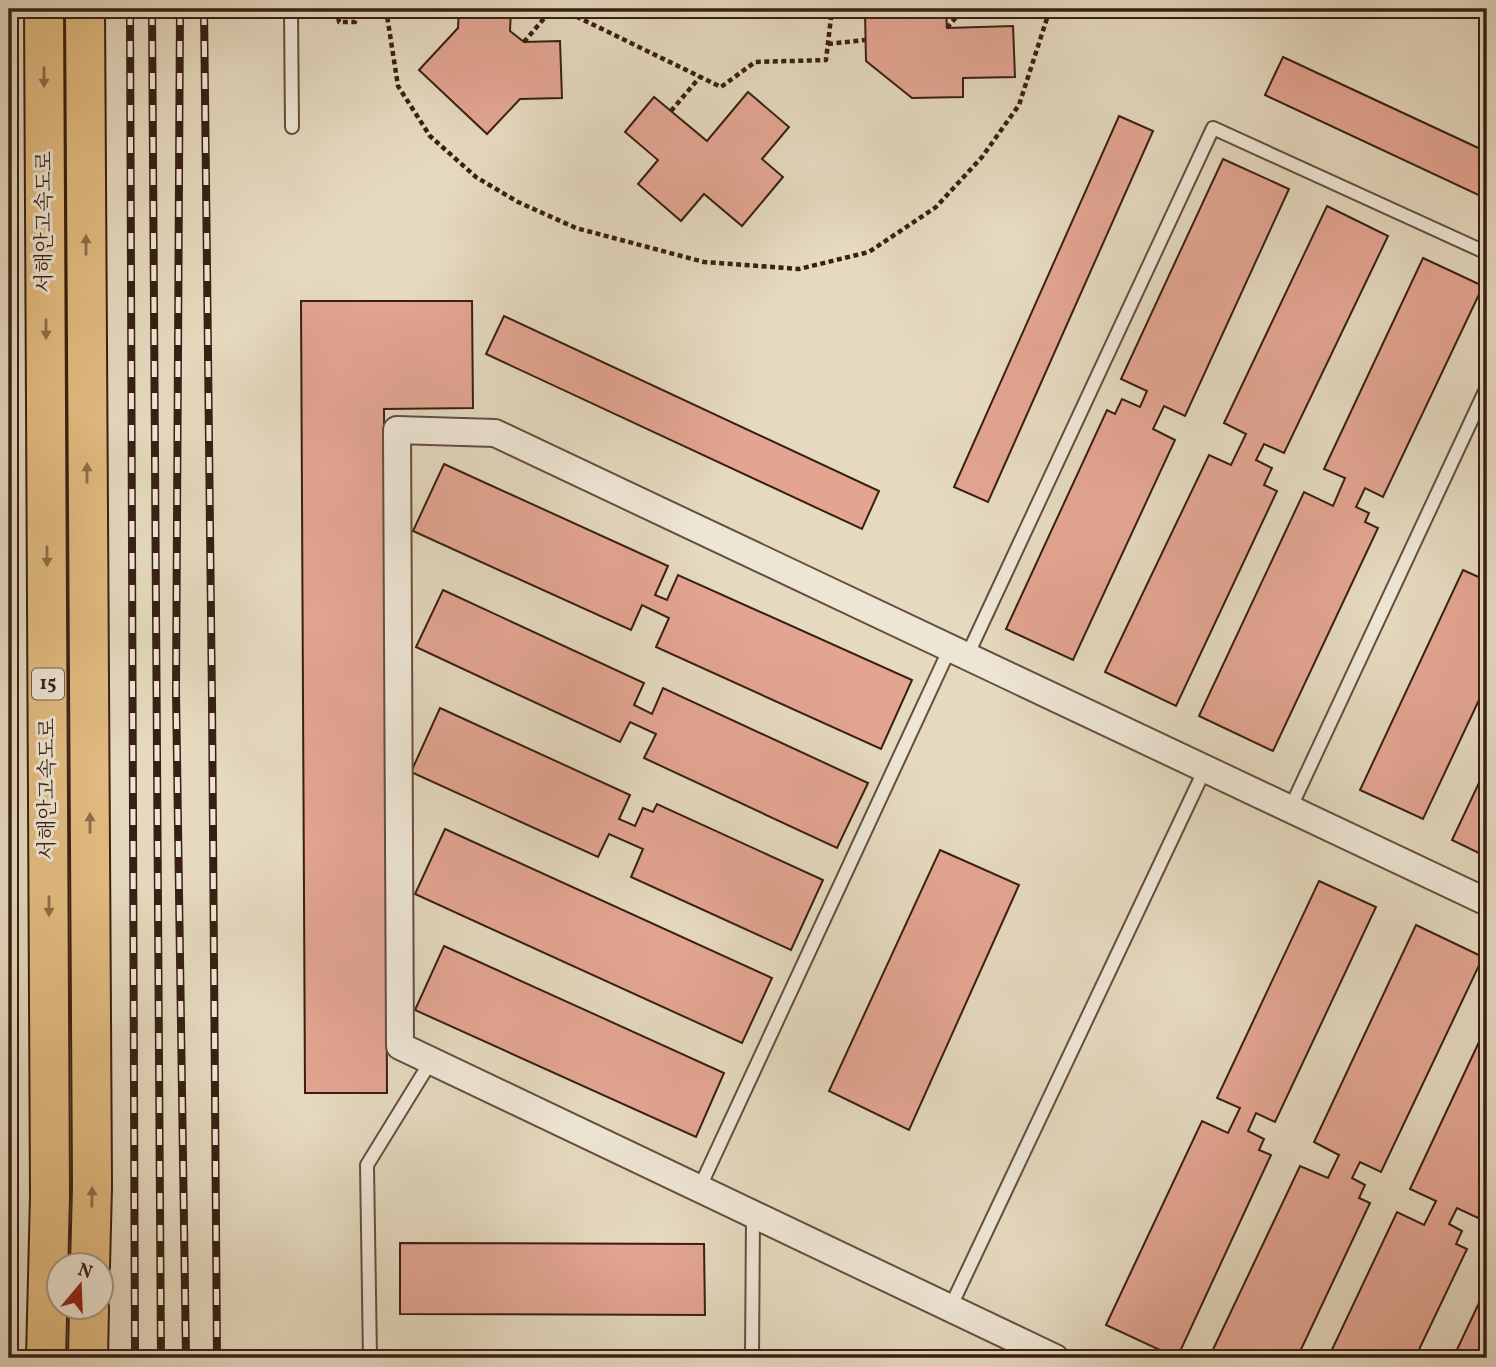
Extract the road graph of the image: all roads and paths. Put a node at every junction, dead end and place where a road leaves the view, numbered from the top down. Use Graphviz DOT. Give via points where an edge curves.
graph roads {
  1 [pos="44,9"];
  2 [pos="85,9"];
  3 [pos="291,9"];
  4 [pos="337,9"];
  5 [pos="355,9"];
  6 [pos="386,9"];
  7 [pos="552,9"];
  8 [pos="561,9"];
  9 [pos="832,9"];
  10 [pos="963,9"];
  11 [pos="1050,9"];
  12 [pos="947,28"];
  13 [pos="866,40"];
  14 [pos="524,42"];
  15 [pos="828,44"];
  16 [pos="699,77"];
  17 [pos="671,111"];
  18 [pos="292,127"];
  19 [pos="1487,253"];
  20 [pos="1487,387"];
  21 [pos="958,652"];
  22 [pos="1205,769"];
  23 [pos="1290,809"];
  24 [pos="1487,902"];
  25 [pos="431,1061"];
  26 [pos="699,1189"];
  27 [pos="753,1215"];
  28 [pos="90,1252"];
  29 [pos="950,1308"];
  30 [pos="89,1322"];
  31 [pos="46,1358"];
  32 [pos="88,1358"];
  33 [pos="370,1358"];
  34 [pos="752,1358"];
  35 [pos="1055,1358"];
  1 -- 31 [label="highway, 서해안고속도로 / 15, one-way, bridge" via="50,1168"];
  28 -- 2 [label="highway, 서해안고속도로 / 15, one-way"];
  3 -- 18 [label="lane"];
  4 -- 5 [label="path" via="339,22 355,22"];
  6 -- 11 [label="path" via="398,86 430,136 476,177 576,228 705,262 799,269 869,252 936,207 982,157 1019,105"];
  7 -- 14 [label="path"];
  8 -- 16 [label="path"];
  9 -- 15 [label="path"];
  10 -- 12 [label="path"];
  13 -- 15 [label="path"];
  15 -- 16 [label="path" via="826,60 755,62 721,87"];
  16 -- 17 [label="path"];
  19 -- 21 [label="lane" via="1213,128"];
  20 -- 23 [label="lane"];
  21 -- 22 [label="street"];
  21 -- 25 [label="street" via="495,433 397,430 400,1046"];
  21 -- 26 [label="lane"];
  22 -- 23 [label="street"];
  22 -- 29 [label="lane"];
  23 -- 24 [label="street"];
  25 -- 26 [label="street"];
  25 -- 33 [label="lane" via="368,1165"];
  26 -- 27 [label="street"];
  27 -- 29 [label="street"];
  27 -- 34 [label="lane"];
  29 -- 35 [label="street"];
  30 -- 32 [label="highway"];
}
